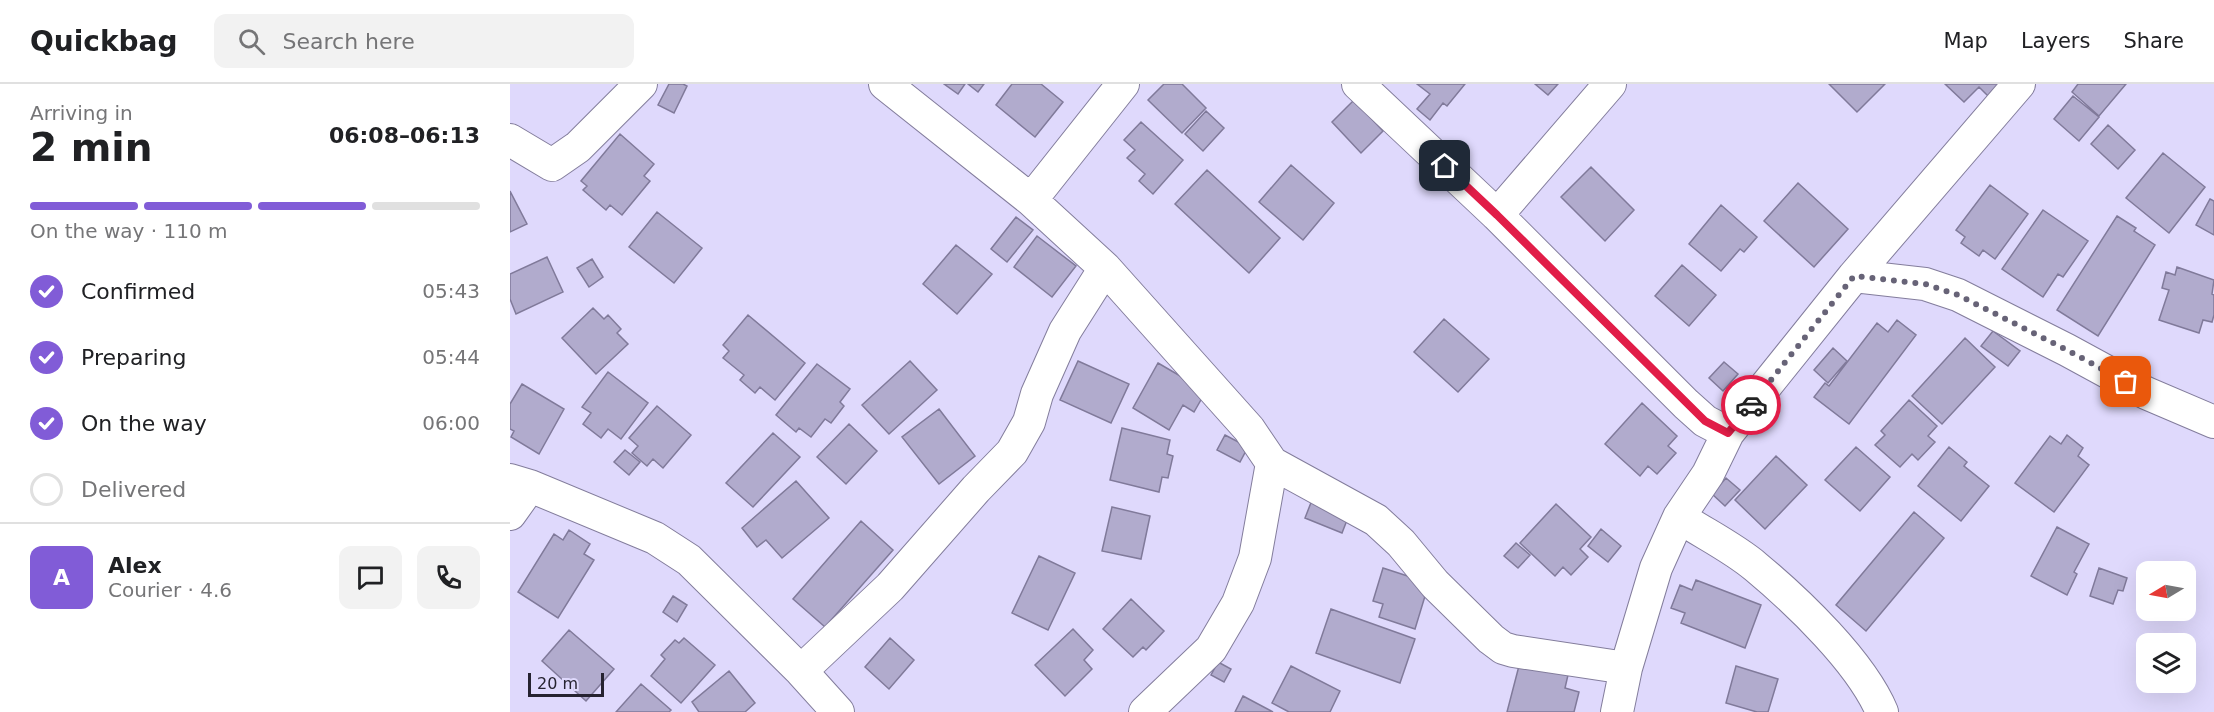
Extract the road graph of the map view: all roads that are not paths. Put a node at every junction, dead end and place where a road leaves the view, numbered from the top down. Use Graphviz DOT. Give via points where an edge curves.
graph roads {
  1 [pos="641,84"];
  2 [pos="885,84"];
  3 [pos="1123,84"];
  4 [pos="1358,84"];
  5 [pos="1610,84"];
  6 [pos="2019,84"];
  7 [pos="510,140"];
  8 [pos="1030,200"];
  9 [pos="1497,215"];
  10 [pos="1105,268"];
  11 [pos="1854,276"];
  12 [pos="2214,422"];
  13 [pos="1728,433"];
  14 [pos="1272,463"];
  15 [pos="520,483"];
  16 [pos="510,514"];
  17 [pos="1679,518"];
  18 [pos="1626,668"];
  19 [pos="801,671"];
  20 [pos="828,708"];
  21 [pos="1145,712"];
  22 [pos="1617,712"];
  23 [pos="1882,712"];
  1 -- 7 [label="street" via="578,147 552,165"];
  2 -- 8 [label="street"];
  3 -- 8 [label="street"];
  4 -- 9 [label="street"];
  5 -- 9 [label="street"];
  6 -- 11 [label="street"];
  8 -- 10 [label="street"];
  9 -- 13 [label="street" via="1686,404 1705,421"];
  10 -- 14 [label="street" via="1249,429"];
  10 -- 19 [label="street" via="1065,331 1029,422 1012,453 890,587"];
  11 -- 12 [label="street" via="1925,284 1958,295 2146,393"];
  11 -- 13 [label="street"];
  13 -- 17 [label="street" via="1708,474"];
  14 -- 18 [label="street" via="1376,520 1435,584 1503,648"];
  14 -- 21 [label="street" via="1255,558 1238,603 1211,649"];
  15 -- 16 [label="street"];
  15 -- 19 [label="street" via="655,538 723,592"];
  17 -- 18 [label="street" via="1656,568"];
  17 -- 23 [label="street" via="1755,566 1832,639"];
  18 -- 22 [label="street"];
  19 -- 20 [label="street"];
}
